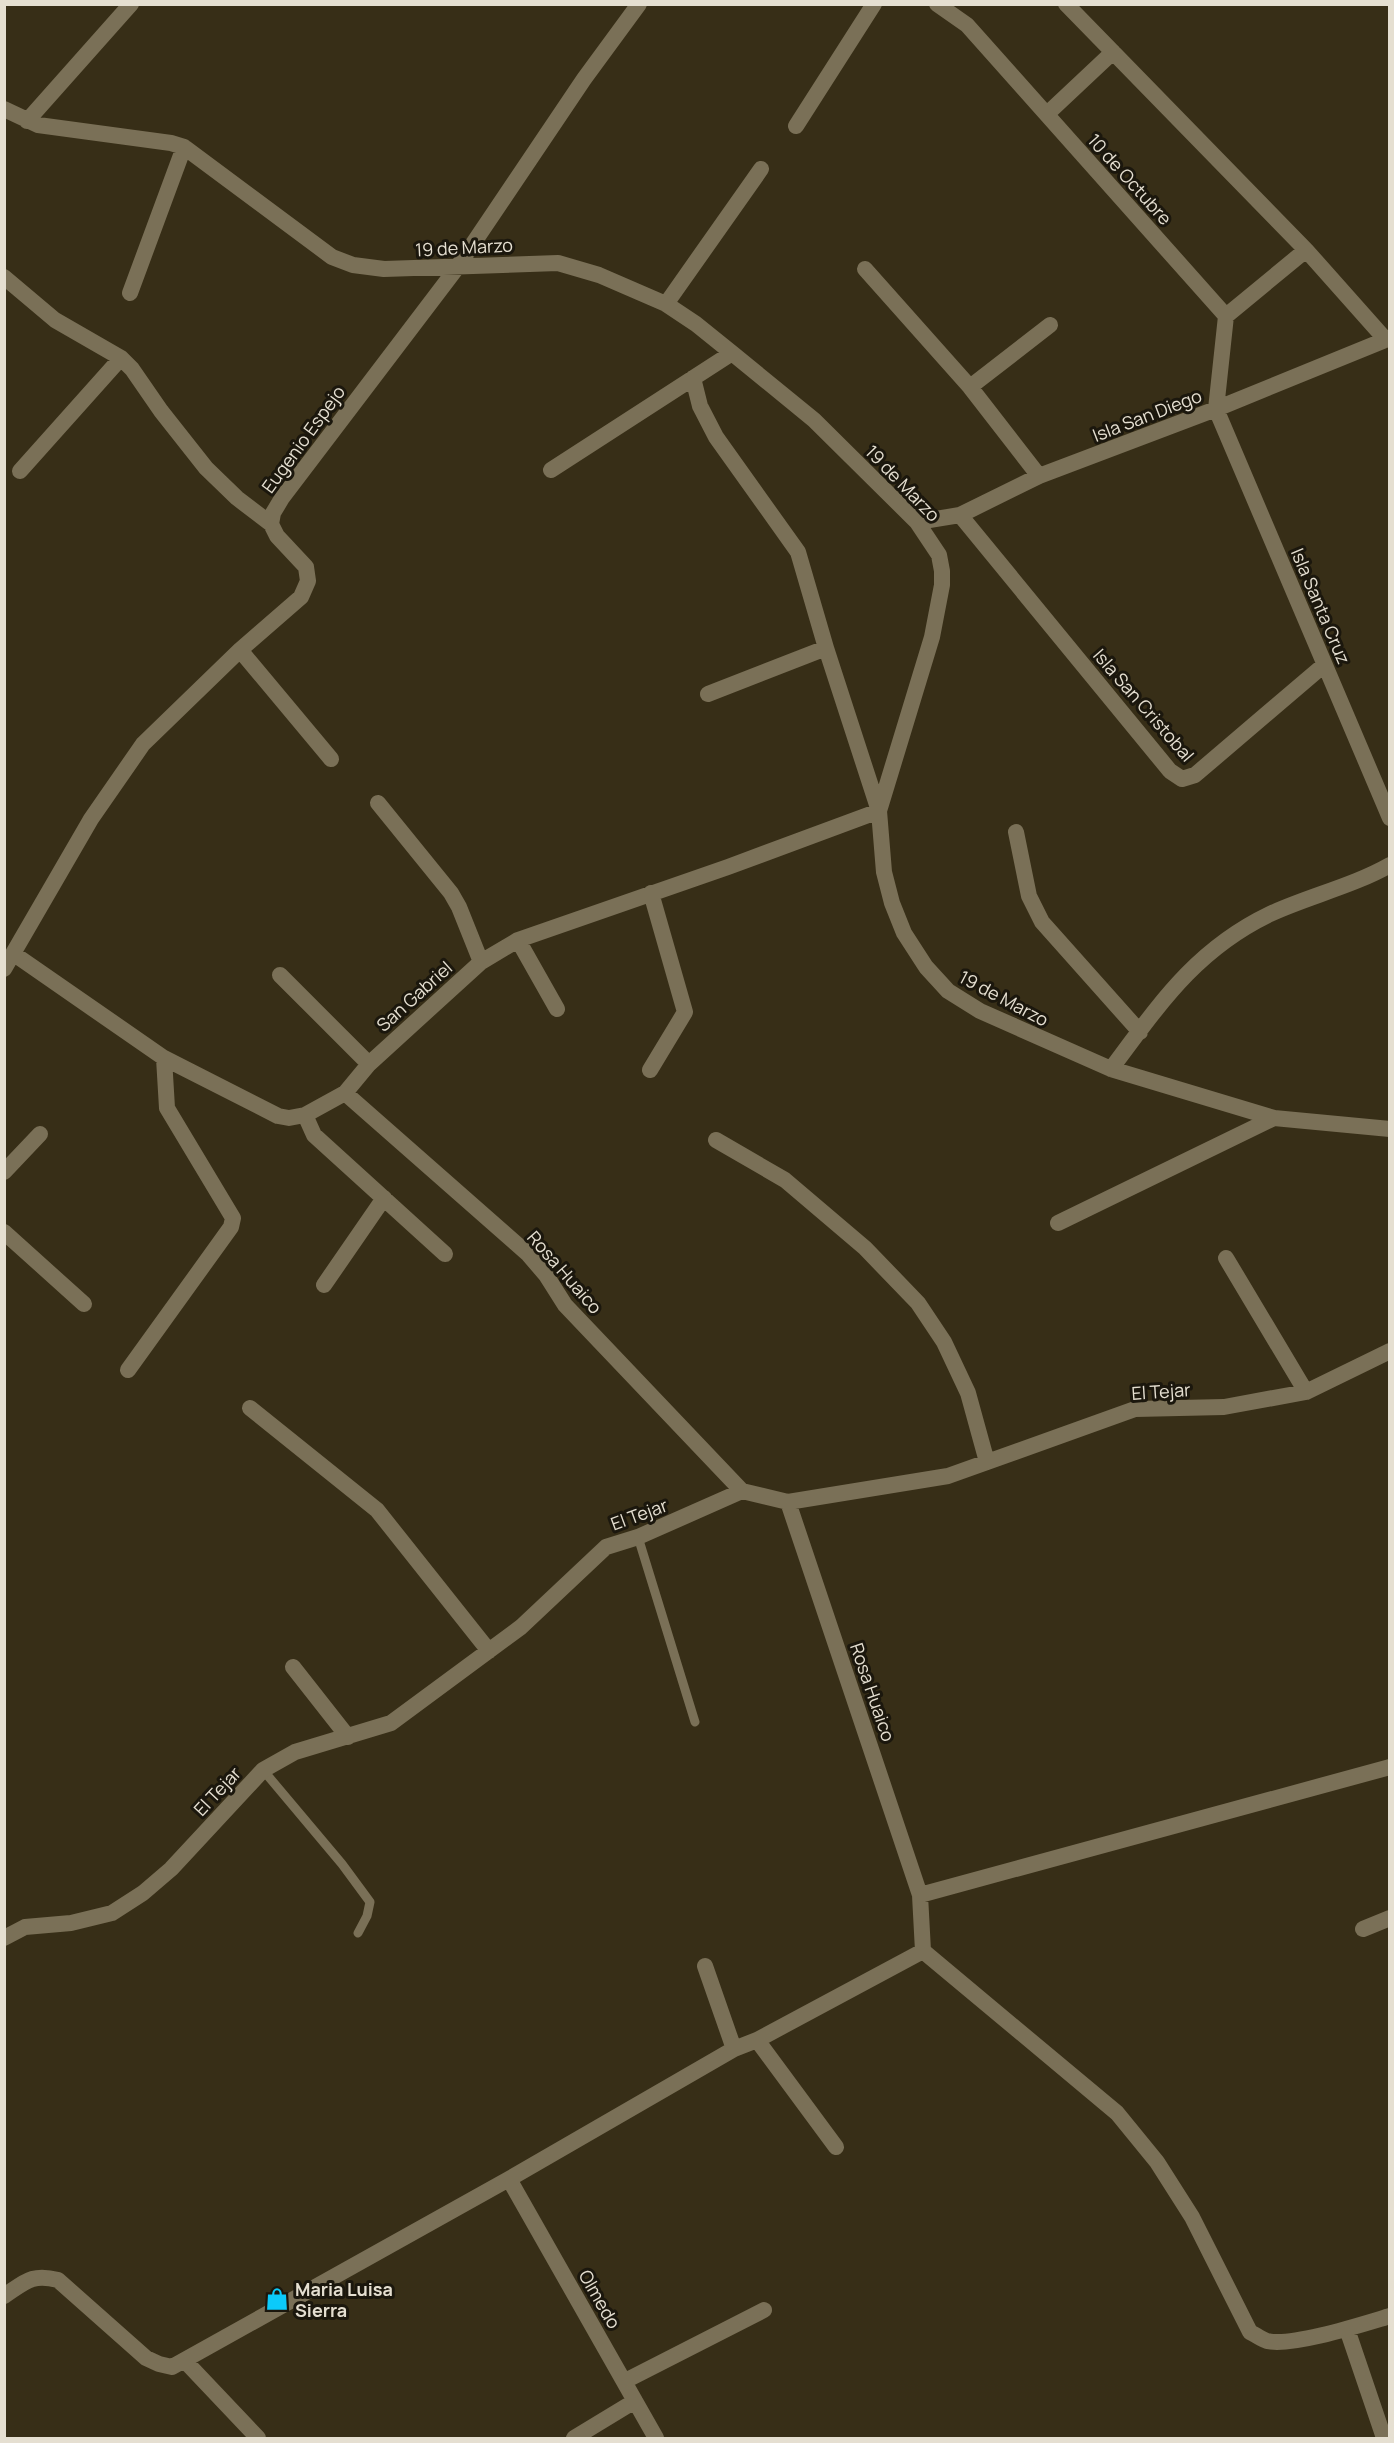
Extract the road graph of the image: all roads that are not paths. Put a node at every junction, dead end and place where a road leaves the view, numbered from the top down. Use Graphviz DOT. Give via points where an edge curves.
graph roads {
  1 [pos="131,4"];
  2 [pos="639,4"];
  3 [pos="874,4"];
  4 [pos="937,4"];
  5 [pos="1066,4"];
  6 [pos="1113,52"];
  7 [pos="4,109"];
  8 [pos="1047,114"];
  9 [pos="27,121"];
  10 [pos="796,126"];
  11 [pos="184,147"];
  12 [pos="761,169"];
  13 [pos="1306,250"];
  14 [pos="456,268"];
  15 [pos="866,269"];
  16 [pos="4,277"];
  17 [pos="130,293"];
  18 [pos="666,303"];
  19 [pos="1226,316"];
  20 [pos="1050,325"];
  21 [pos="1388,339"];
  22 [pos="732,353"];
  23 [pos="121,358"];
  24 [pos="693,378"];
  25 [pos="970,387"];
  26 [pos="1216,409"];
  27 [pos="551,470"];
  28 [pos="20,471"];
  29 [pos="1039,476"];
  30 [pos="957,515"];
  31 [pos="920,521"];
  32 [pos="271,524"];
  33 [pos="826,648"];
  34 [pos="240,650"];
  35 [pos="1324,665"];
  36 [pos="708,694"];
  37 [pos="331,759"];
  38 [pos="378,803"];
  39 [pos="879,811"];
  40 [pos="1389,818"];
  41 [pos="1016,832"];
  42 [pos="1389,865"];
  43 [pos="651,893"];
  44 [pos="518,940"];
  45 [pos="14,954"];
  46 [pos="481,962"];
  47 [pos="4,969"];
  48 [pos="280,975"];
  49 [pos="557,1009"];
  50 [pos="1140,1032"];
  51 [pos="164,1058"];
  52 [pos="369,1064"];
  53 [pos="1113,1066"];
  54 [pos="650,1070"];
  55 [pos="345,1093"];
  56 [pos="305,1115"];
  57 [pos="1274,1118"];
  58 [pos="1389,1129"];
  59 [pos="40,1134"];
  60 [pos="716,1140"];
  61 [pos="4,1172"];
  62 [pos="384,1198"];
  63 [pos="1058,1222"];
  64 [pos="4,1232"];
  65 [pos="445,1254"];
  66 [pos="1226,1258"];
  67 [pos="324,1285"];
  68 [pos="84,1305"];
  69 [pos="1389,1351"];
  70 [pos="128,1370"];
  71 [pos="1306,1392"];
  72 [pos="250,1408"];
  73 [pos="987,1462"];
  74 [pos="742,1491"];
  75 [pos="788,1502"];
  76 [pos="638,1537"];
  77 [pos="489,1651"];
  78 [pos="293,1667"];
  79 [pos="695,1722"];
  80 [pos="348,1737"];
  81 [pos="1389,1767"];
  82 [pos="263,1770"];
  83 [pos="920,1895"];
  84 [pos="1389,1918"];
  85 [pos="1363,1929"];
  86 [pos="358,1933"];
  87 [pos="4,1938"];
  88 [pos="923,1951"];
  89 [pos="705,1966"];
  90 [pos="757,2040"];
  91 [pos="734,2049"];
  92 [pos="836,2146"];
  93 [pos="509,2179"];
  94 [pos="4,2296"];
  95 [pos="764,2310"];
  96 [pos="1389,2316"];
  97 [pos="1347,2329"];
  98 [pos="185,2361"];
  99 [pos="625,2381"];
  100 [pos="635,2401"];
  101 [pos="258,2439"];
  102 [pos="574,2439"];
  103 [pos="656,2439"];
  104 [pos="1384,2439"];
  1 -- 9 [label="street"];
  2 -- 14 [label="street, Eugenio Espejo"];
  3 -- 10 [label="street"];
  4 -- 8 [label="street, 10 de Octubre" via="967,25"];
  5 -- 6 [label="street"];
  6 -- 8 [label="street"];
  6 -- 13 [label="street"];
  7 -- 9 [label="street, 19 de Marzo"];
  8 -- 19 [label="street, 10 de Octubre"];
  9 -- 11 [label="street, 19 de Marzo"];
  11 -- 14 [label="street, 19 de Marzo" via="332,257 384,270"];
  11 -- 17 [label="street"];
  12 -- 18 [label="street"];
  13 -- 19 [label="street"];
  13 -- 21 [label="street"];
  14 -- 18 [label="street, 19 de Marzo" via="558,263"];
  14 -- 32 [label="street, Eugenio Espejo" via="282,498"];
  15 -- 25 [label="street"];
  16 -- 23 [label="street" via="55,320"];
  18 -- 22 [label="street, 19 de Marzo"];
  19 -- 26 [label="street"];
  20 -- 25 [label="street"];
  21 -- 26 [label="street, Isla San Diego"];
  22 -- 24 [label="street"];
  22 -- 31 [label="street, 19 de Marzo" via="814,420"];
  23 -- 28 [label="street"];
  23 -- 32 [label="street" via="206,468"];
  24 -- 27 [label="street"];
  24 -- 33 [label="street" via="700,405 716,437 798,552"];
  25 -- 29 [label="street"];
  26 -- 29 [label="street, Isla San Diego"];
  26 -- 35 [label="street, Isla Santa Cruz"];
  29 -- 30 [label="street, Isla San Diego"];
  30 -- 31 [label="street, Isla San Diego"];
  30 -- 35 [label="street, Isla San Cristobal" via="1170,771 1182,779 1195,775"];
  31 -- 39 [label="street, 19 de Marzo" via="939,555 942,585 932,637"];
  32 -- 34 [label="street" via="306,567 308,581 301,597"];
  33 -- 36 [label="street"];
  33 -- 39 [label="street"];
  34 -- 37 [label="street"];
  34 -- 45 [label="street" via="143,744 91,819"];
  35 -- 40 [label="street, Isla Santa Cruz"];
  38 -- 46 [label="street" via="451,893"];
  39 -- 43 [label="street, San Gabriel"];
  39 -- 53 [label="street, 19 de Marzo" via="884,872 892,903 904,933 926,967 948,991 980,1011"];
  41 -- 50 [label="street" via="1029,896 1042,922"];
  42 -- 50 [label="street" via="1231,935 1177,982"];
  43 -- 44 [label="street, San Gabriel"];
  43 -- 54 [label="street" via="685,1012"];
  44 -- 46 [label="street, San Gabriel"];
  44 -- 49 [label="street"];
  45 -- 47 [label="street"];
  45 -- 51 [label="street, San Gabriel"];
  46 -- 52 [label="street, San Gabriel"];
  48 -- 52 [label="street"];
  50 -- 53 [label="street"];
  51 -- 56 [label="street, San Gabriel" via="278,1116"];
  51 -- 70 [label="street" via="166,1108 233,1218 231,1227"];
  52 -- 55 [label="street, San Gabriel"];
  53 -- 57 [label="street, 19 de Marzo"];
  55 -- 56 [label="street, San Gabriel"];
  55 -- 74 [label="street, Rosa Huaico" via="528,1254 565,1305"];
  56 -- 62 [label="street" via="314,1135"];
  57 -- 58 [label="street, 19 de Marzo"];
  57 -- 63 [label="street"];
  59 -- 61 [label="street"];
  60 -- 73 [label="street" via="785,1180 865,1248 918,1303 944,1342 968,1394"];
  62 -- 65 [label="street"];
  62 -- 67 [label="street"];
  64 -- 68 [label="street"];
  66 -- 71 [label="street"];
  69 -- 71 [label="street, El Tejar"];
  71 -- 73 [label="street, El Tejar" via="1224,1407 1135,1409"];
  72 -- 77 [label="street" via="377,1509"];
  73 -- 75 [label="street, El Tejar" via="948,1476"];
  74 -- 75 [label="street, El Tejar"];
  74 -- 76 [label="street, El Tejar"];
  75 -- 83 [label="street, Rosa Huaico"];
  76 -- 77 [label="street, El Tejar" via="606,1546 521,1628"];
  76 -- 79 [label="lane"];
  77 -- 80 [label="street, El Tejar" via="391,1723"];
  78 -- 80 [label="street"];
  80 -- 82 [label="street, El Tejar" via="295,1752"];
  81 -- 83 [label="street"];
  82 -- 86 [label="lane" via="370,1902"];
  82 -- 87 [label="street, El Tejar" via="171,1869 143,1893 111,1913 71,1923 25,1927"];
  83 -- 88 [label="street, Rosa Huaico"];
  84 -- 85 [label="street"];
  88 -- 90 [label="street"];
  88 -- 97 [label="street" via="1117,2113 1157,2162 1192,2217 1250,2332 1265,2341 1282,2342"];
  89 -- 91 [label="street"];
  90 -- 91 [label="street"];
  90 -- 92 [label="street"];
  91 -- 93 [label="street"];
  93 -- 98 [label="street"];
  93 -- 99 [label="street, Olmedo"];
  94 -- 98 [label="street" via="28,2279 43,2276 58,2280 146,2358 172,2367"];
  95 -- 99 [label="street"];
  96 -- 97 [label="street"];
  97 -- 104 [label="street"];
  98 -- 101 [label="street"];
  99 -- 100 [label="street, Olmedo"];
  100 -- 102 [label="street"];
  100 -- 103 [label="street, Olmedo"];
}
